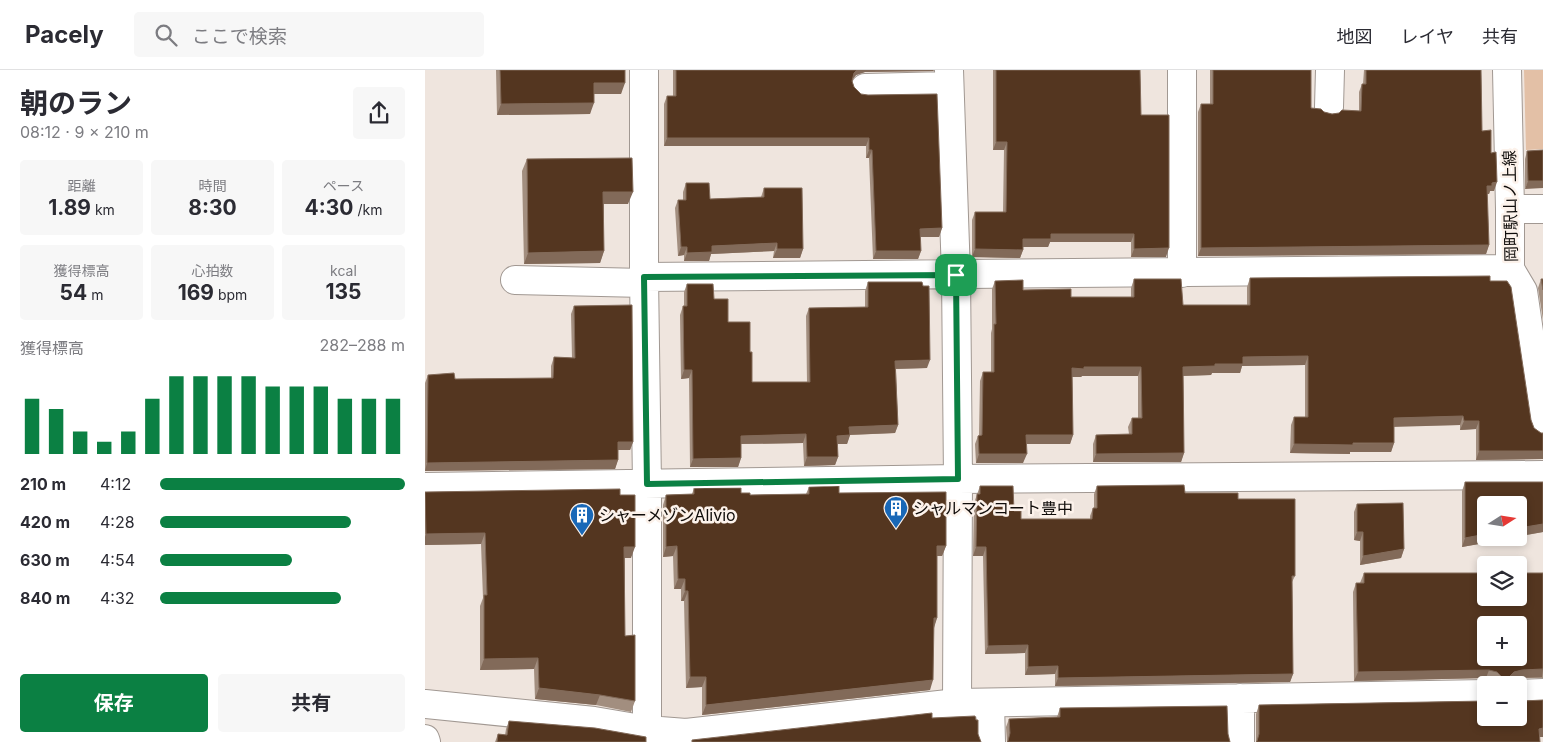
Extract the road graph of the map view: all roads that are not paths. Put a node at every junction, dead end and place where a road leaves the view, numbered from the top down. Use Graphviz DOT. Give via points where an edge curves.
graph roads {
  1 [pos="644,70"];
  2 [pos="1182,70"];
  3 [pos="1330,70"];
  4 [pos="1507,70"];
  5 [pos="949,78"];
  6 [pos="865,88"];
  7 [pos="1329,107"];
  8 [pos="1510,209"];
  9 [pos="1543,209"];
  10 [pos="1510,269"];
  11 [pos="1182,273"];
  12 [pos="956,275"];
  13 [pos="515,280"];
  14 [pos="644,280"];
  15 [pos="1539,362"];
  16 [pos="1543,426"];
  17 [pos="1543,475"];
  18 [pos="958,479"];
  19 [pos="647,484"];
  20 [pos="425,487"];
  21 [pos="1543,693"];
  22 [pos="1477,694"];
  23 [pos="1527,694"];
  24 [pos="1240,698"];
  25 [pos="990,702"];
  26 [pos="957,703"];
  27 [pos="425,704"];
  28 [pos="647,730"];
  29 [pos="783,732"];
  30 [pos="685,737"];
  31 [pos="991,742"];
  32 [pos="1240,742"];
  1 -- 14 [label="street"];
  2 -- 11 [label="street"];
  3 -- 7 [label="street"];
  4 -- 8 [label="street, 岡町駅山ノ上線"];
  5 -- 6 [label="street"];
  5 -- 12 [label="street"];
  8 -- 9 [label="street"];
  8 -- 10 [label="street, 岡町駅山ノ上線"];
  10 -- 11 [label="street"];
  10 -- 15 [label="street, 岡町駅山ノ上線" via="1523,291"];
  11 -- 12 [label="street"];
  12 -- 14 [label="street"];
  12 -- 18 [label="street"];
  13 -- 14 [label="street"];
  14 -- 19 [label="street"];
  15 -- 16 [label="street, 岡町駅山ノ上線"];
  17 -- 18 [label="street"];
  18 -- 19 [label="street"];
  18 -- 26 [label="street"];
  19 -- 20 [label="street"];
  19 -- 28 [label="street"];
  21 -- 23 [label="street"];
  22 -- 24 [label="street"];
  24 -- 25 [label="street"];
  24 -- 32 [label="street"];
  25 -- 26 [label="street"];
  25 -- 31 [label="street"];
  26 -- 29 [label="street"];
  27 -- 28 [label="street" via="594,721"];
  28 -- 30 [label="street"];
  29 -- 30 [label="street"];
}
